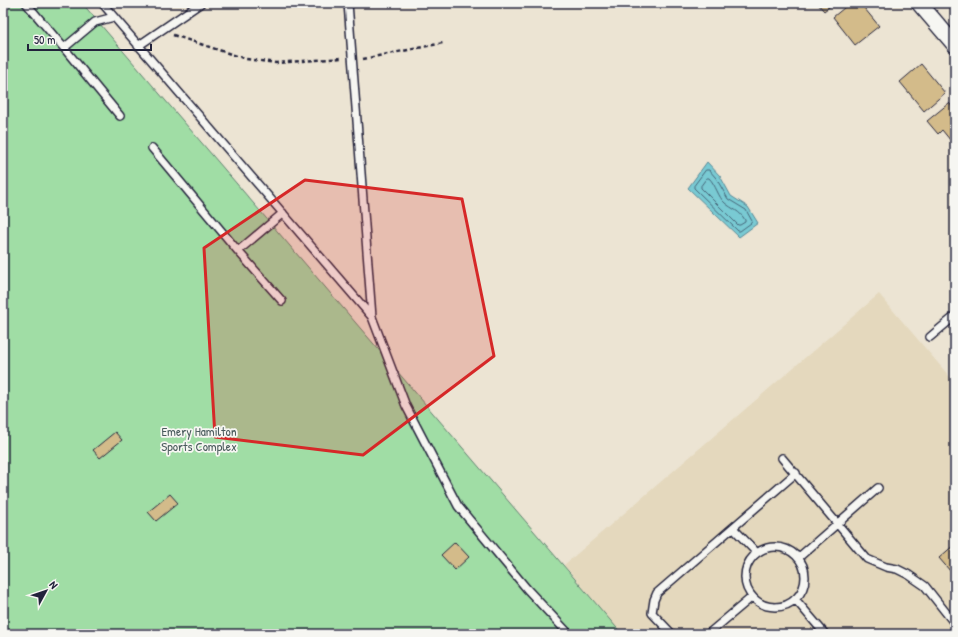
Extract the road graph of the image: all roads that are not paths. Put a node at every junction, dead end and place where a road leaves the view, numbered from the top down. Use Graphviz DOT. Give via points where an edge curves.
graph roads {
  1 [pos="26,3"];
  2 [pos="102,3"];
  3 [pos="201,3"];
  4 [pos="348,3"];
  5 [pos="919,3"];
  6 [pos="114,17"];
  7 [pos="955,45"];
  8 [pos="138,46"];
  9 [pos="64,48"];
  10 [pos="120,116"];
  11 [pos="152,148"];
  12 [pos="283,213"];
  13 [pos="238,251"];
  14 [pos="282,301"];
  15 [pos="955,316"];
  16 [pos="372,317"];
  17 [pos="930,337"];
  18 [pos="782,458"];
  19 [pos="796,473"];
  20 [pos="878,488"];
  21 [pos="838,524"];
  22 [pos="733,528"];
  23 [pos="757,553"];
  24 [pos="798,558"];
  25 [pos="752,596"];
  26 [pos="795,599"];
  27 [pos="955,624"];
  28 [pos="568,634"];
  29 [pos="672,634"];
  30 [pos="708,634"];
  31 [pos="825,634"];
  1 -- 9 [label="lane"];
  2 -- 6 [label="lane"];
  3 -- 8 [label="lane"];
  4 -- 16 [label="lane"];
  5 -- 7 [label="street"];
  6 -- 8 [label="lane"];
  6 -- 9 [label="lane" via="95,22"];
  8 -- 12 [label="lane"];
  9 -- 10 [label="lane"];
  11 -- 13 [label="lane"];
  12 -- 13 [label="lane"];
  12 -- 16 [label="lane"];
  13 -- 14 [label="lane"];
  15 -- 17 [label="lane"];
  16 -- 28 [label="lane" via="406,406 458,506"];
  18 -- 19 [label="lane"];
  19 -- 21 [label="lane"];
  19 -- 22 [label="lane"];
  20 -- 21 [label="lane"];
  21 -- 24 [label="lane"];
  21 -- 27 [label="lane" via="867,559 897,569 925,586"];
  22 -- 23 [label="lane"];
  22 -- 29 [label="lane" via="658,593 652,613"];
  23 -- 24 [label="lane" via="778,547"];
  23 -- 25 [label="lane" via="751,558 745,572 746,586"];
  24 -- 26 [label="lane" via="804,579 803,587"];
  25 -- 26 [label="lane" via="760,604 774,607"];
  25 -- 30 [label="lane"];
  26 -- 31 [label="lane"];
}
